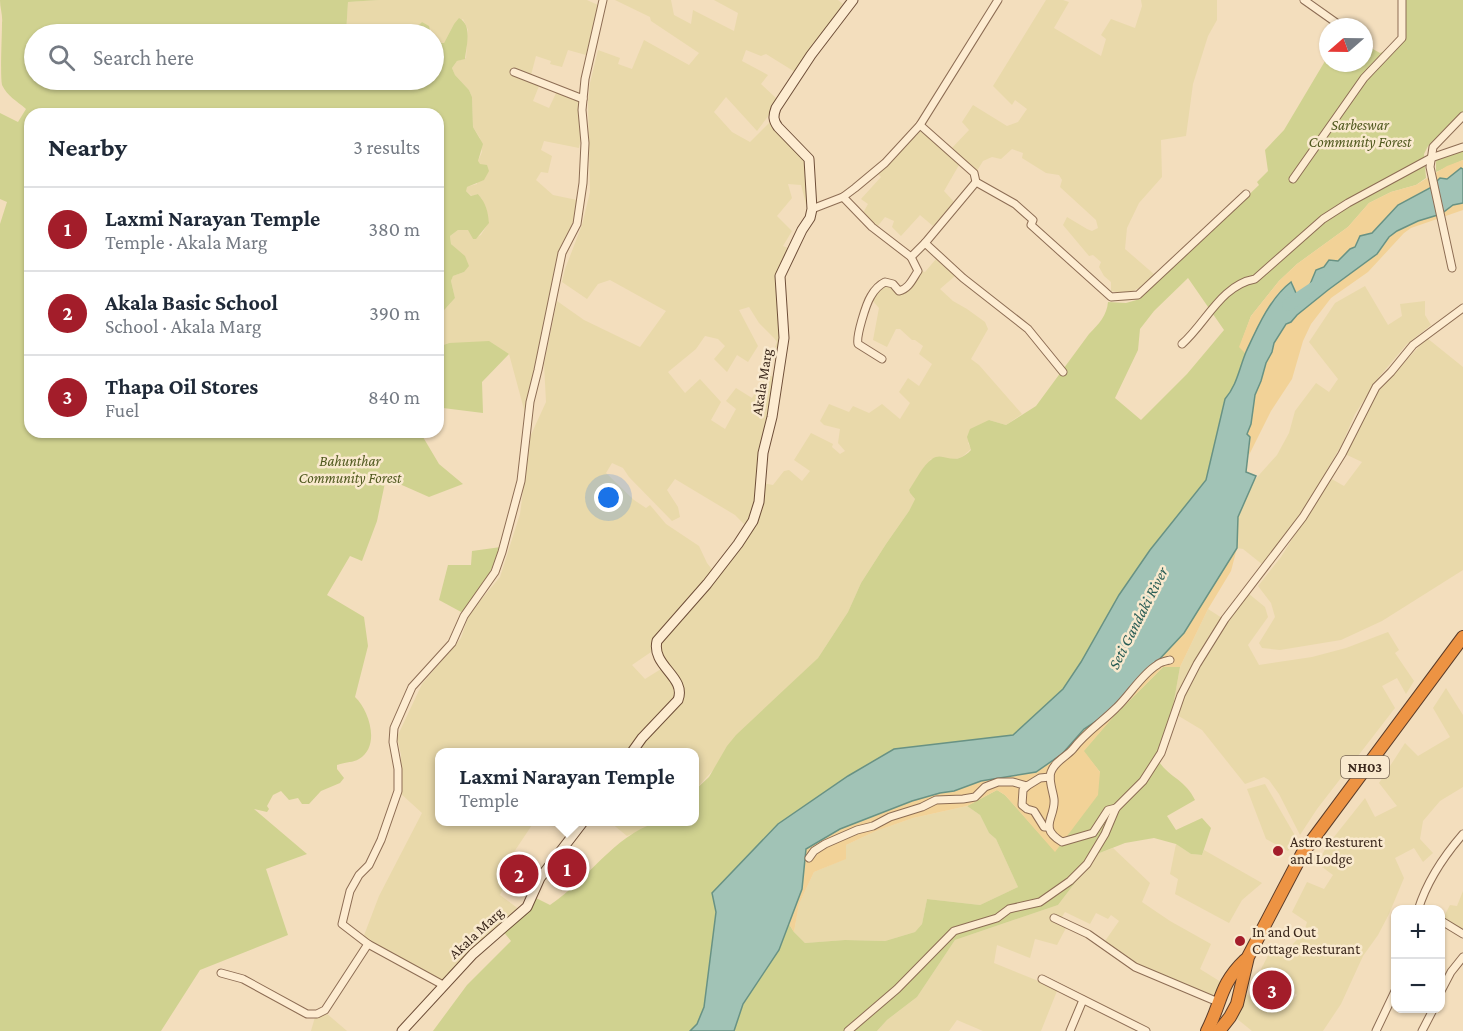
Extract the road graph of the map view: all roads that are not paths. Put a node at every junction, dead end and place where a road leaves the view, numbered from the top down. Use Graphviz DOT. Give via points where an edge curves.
graph roads {
  1 [pos="603,0"];
  2 [pos="852,0"];
  3 [pos="998,0"];
  4 [pos="1304,0"];
  5 [pos="1402,0"];
  6 [pos="1330,18"];
  7 [pos="514,72"];
  8 [pos="583,99"];
  9 [pos="1463,116"];
  10 [pos="920,125"];
  11 [pos="1463,147"];
  12 [pos="1431,158"];
  13 [pos="1293,179"];
  14 [pos="976,182"];
  15 [pos="1246,194"];
  16 [pos="843,197"];
  17 [pos="812,209"];
  18 [pos="925,243"];
  19 [pos="911,257"];
  20 [pos="1452,268"];
  21 [pos="1463,308"];
  22 [pos="1182,344"];
  23 [pos="882,359"];
  24 [pos="1063,372"];
  25 [pos="1463,638"];
  26 [pos="1170,660"];
  27 [pos="635,748"];
  28 [pos="1050,777"];
  29 [pos="1028,786"];
  30 [pos="1116,808"];
  31 [pos="580,826"];
  32 [pos="1049,827"];
  33 [pos="1463,834"];
  34 [pos="809,858"];
  35 [pos="1420,905"];
  36 [pos="1054,918"];
  37 [pos="1445,923"];
  38 [pos="1463,934"];
  39 [pos="368,945"];
  40 [pos="1248,957"];
  41 [pos="1463,957"];
  42 [pos="221,973"];
  43 [pos="1042,979"];
  44 [pos="1445,983"];
  45 [pos="443,985"];
  46 [pos="1391,998"];
  47 [pos="1083,1000"];
  48 [pos="1218,1002"];
  49 [pos="1431,1013"];
  50 [pos="402,1031"];
  51 [pos="848,1031"];
  52 [pos="1070,1031"];
  53 [pos="1146,1031"];
  54 [pos="1207,1031"];
  55 [pos="1219,1031"];
  56 [pos="1376,1031"];
  57 [pos="1422,1031"];
  1 -- 8 [label="street"];
  2 -- 17 [label="main road, Akala Marg" via="811,55 774,115 778,127 809,159"];
  3 -- 10 [label="street"];
  4 -- 6 [label="street"];
  5 -- 13 [label="street" via="1402,38 1365,78"];
  7 -- 8 [label="street"];
  8 -- 39 [label="street" via="584,183 577,224 562,253 530,402 521,481 495,572 464,616 452,643 412,687 394,728 398,791 381,840 350,891 342,924"];
  9 -- 12 [label="street" via="1433,147"];
  10 -- 14 [label="street" via="974,173"];
  10 -- 16 [label="street" via="885,163"];
  11 -- 12 [label="street"];
  12 -- 20 [label="street"];
  12 -- 22 [label="street" via="1323,219 1255,279 1223,296"];
  14 -- 15 [label="street" via="1015,204 1033,220 1031,225 1111,297 1138,295"];
  14 -- 18 [label="street"];
  16 -- 17 [label="street"];
  16 -- 19 [label="street" via="872,227"];
  17 -- 27 [label="main road, Akala Marg" via="780,276 784,338 763,453 758,508 744,536 708,584 657,641 657,656 677,683 680,695"];
  18 -- 19 [label="street"];
  18 -- 24 [label="street" via="1028,329"];
  19 -- 23 [label="street" via="918,271 910,283 899,291 885,282 878,286 858,333 858,344"];
  21 -- 30 [label="street" via="1413,345 1376,387 1342,454 1303,517 1225,619 1197,664 1161,753 1143,781"];
  25 -- 40 [label="highway, NH03" via="1302,854"];
  26 -- 28 [label="street" via="1148,673 1114,711 1059,760"];
  28 -- 29 [label="street"];
  28 -- 32 [label="street" via="1054,802"];
  29 -- 32 [label="street" via="1023,790 1022,805 1034,811 1044,827"];
  29 -- 34 [label="street" via="998,782 975,796 936,800 825,844"];
  30 -- 32 [label="street" via="1108,810 1093,833 1072,840 1062,842"];
  30 -- 51 [label="street" via="1106,834 1087,864 1070,881 1040,902 1009,909 997,918 954,931"];
  31 -- 45 [label="main road, Akala Marg" via="540,878 527,907"];
  33 -- 35 [label="street" via="1444,856"];
  36 -- 48 [label="street" via="1088,934 1135,967"];
  37 -- 38 [label="street"];
  39 -- 42 [label="street" via="325,1010 317,1014 307,1014 243,979"];
  39 -- 45 [label="street"];
  40 -- 48 [label="highway" via="1229,977"];
  40 -- 55 [label="highway, NH03" via="1237,1004"];
  41 -- 44 [label="street"];
  43 -- 47 [label="street"];
  45 -- 50 [label="main road, Akala Marg"];
  46 -- 56 [label="street"];
  47 -- 52 [label="street"];
  47 -- 53 [label="street"];
  48 -- 54 [label="highway"];
  49 -- 57 [label="street"];
}
